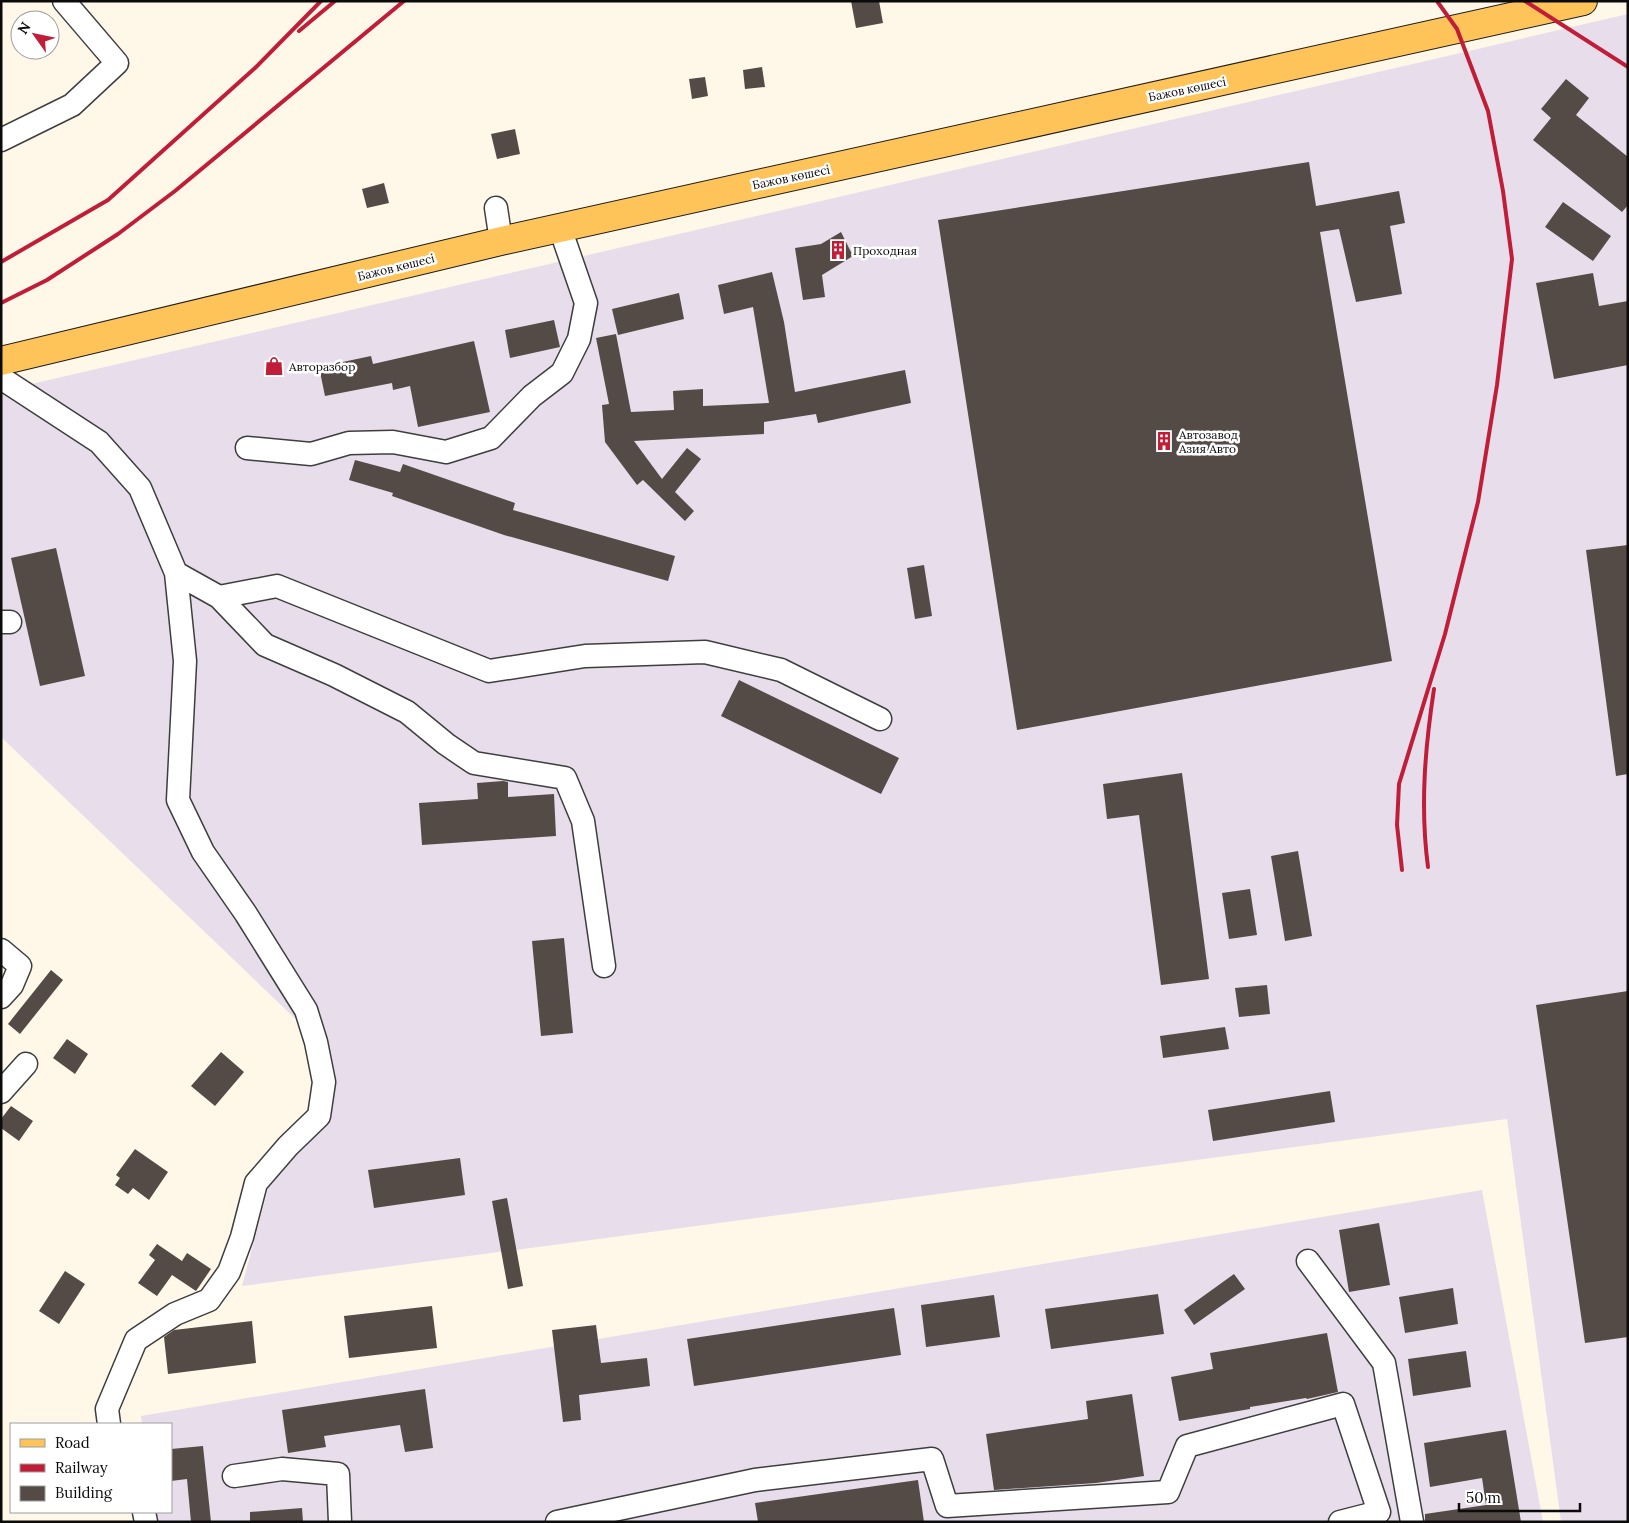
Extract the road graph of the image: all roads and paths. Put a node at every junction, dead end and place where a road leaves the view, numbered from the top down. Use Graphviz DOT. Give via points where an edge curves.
graph roads {
  1 [pos="64,1"];
  2 [pos="1583,1"];
  3 [pos="1,140"];
  4 [pos="496,208"];
  5 [pos="560,228"];
  6 [pos="502,241"];
  7 [pos="1,361"];
  8 [pos="1,378"];
  9 [pos="247,448"];
  10 [pos="176,574"];
  11 [pos="219,597"];
  12 [pos="880,718"];
  13 [pos="1,950"];
  14 [pos="604,966"];
  15 [pos="1,997"];
  16 [pos="26,1064"];
  17 [pos="1,1092"];
  18 [pos="1308,1261"];
  19 [pos="108,1423"];
  20 [pos="234,1476"];
  21 [pos="340,1522"];
  22 [pos="557,1522"];
  23 [pos="1340,1522"];
  24 [pos="1412,1522"];
  1 -- 3 [label="street" via="117,63 72,105"];
  2 -- 5 [label="main road, Бажов көшесі"];
  4 -- 6 [label="street"];
  5 -- 6 [label="main road, Бажов көшесі"];
  5 -- 9 [label="street" via="586,303 579,339 562,373 532,396 491,438 446,452 393,442 349,443 311,454"];
  6 -- 7 [label="main road, Бажов көшесі"];
  8 -- 10 [label="street" via="105,448 140,488"];
  10 -- 11 [label="street"];
  10 -- 19 [label="street" via="185,661 178,800 202,852 246,914 306,1010 324,1082 319,1116 256,1183 229,1272 210,1300 176,1314 136,1340 107,1409"];
  11 -- 12 [label="street" via="277,586 489,671 585,656 705,652 781,670"];
  11 -- 14 [label="street" via="265,645 407,712 474,763 565,778 583,821"];
  13 -- 15 [label="street" via="20,966 12,985"];
  16 -- 17 [label="street"];
  18 -- 24 [label="street" via="1384,1363"];
  20 -- 21 [label="street" via="282,1469 338,1474"];
  22 -- 23 [label="street" via="755,1480 932,1459 947,1506 1168,1492 1187,1446 1343,1404 1379,1512"];
}
